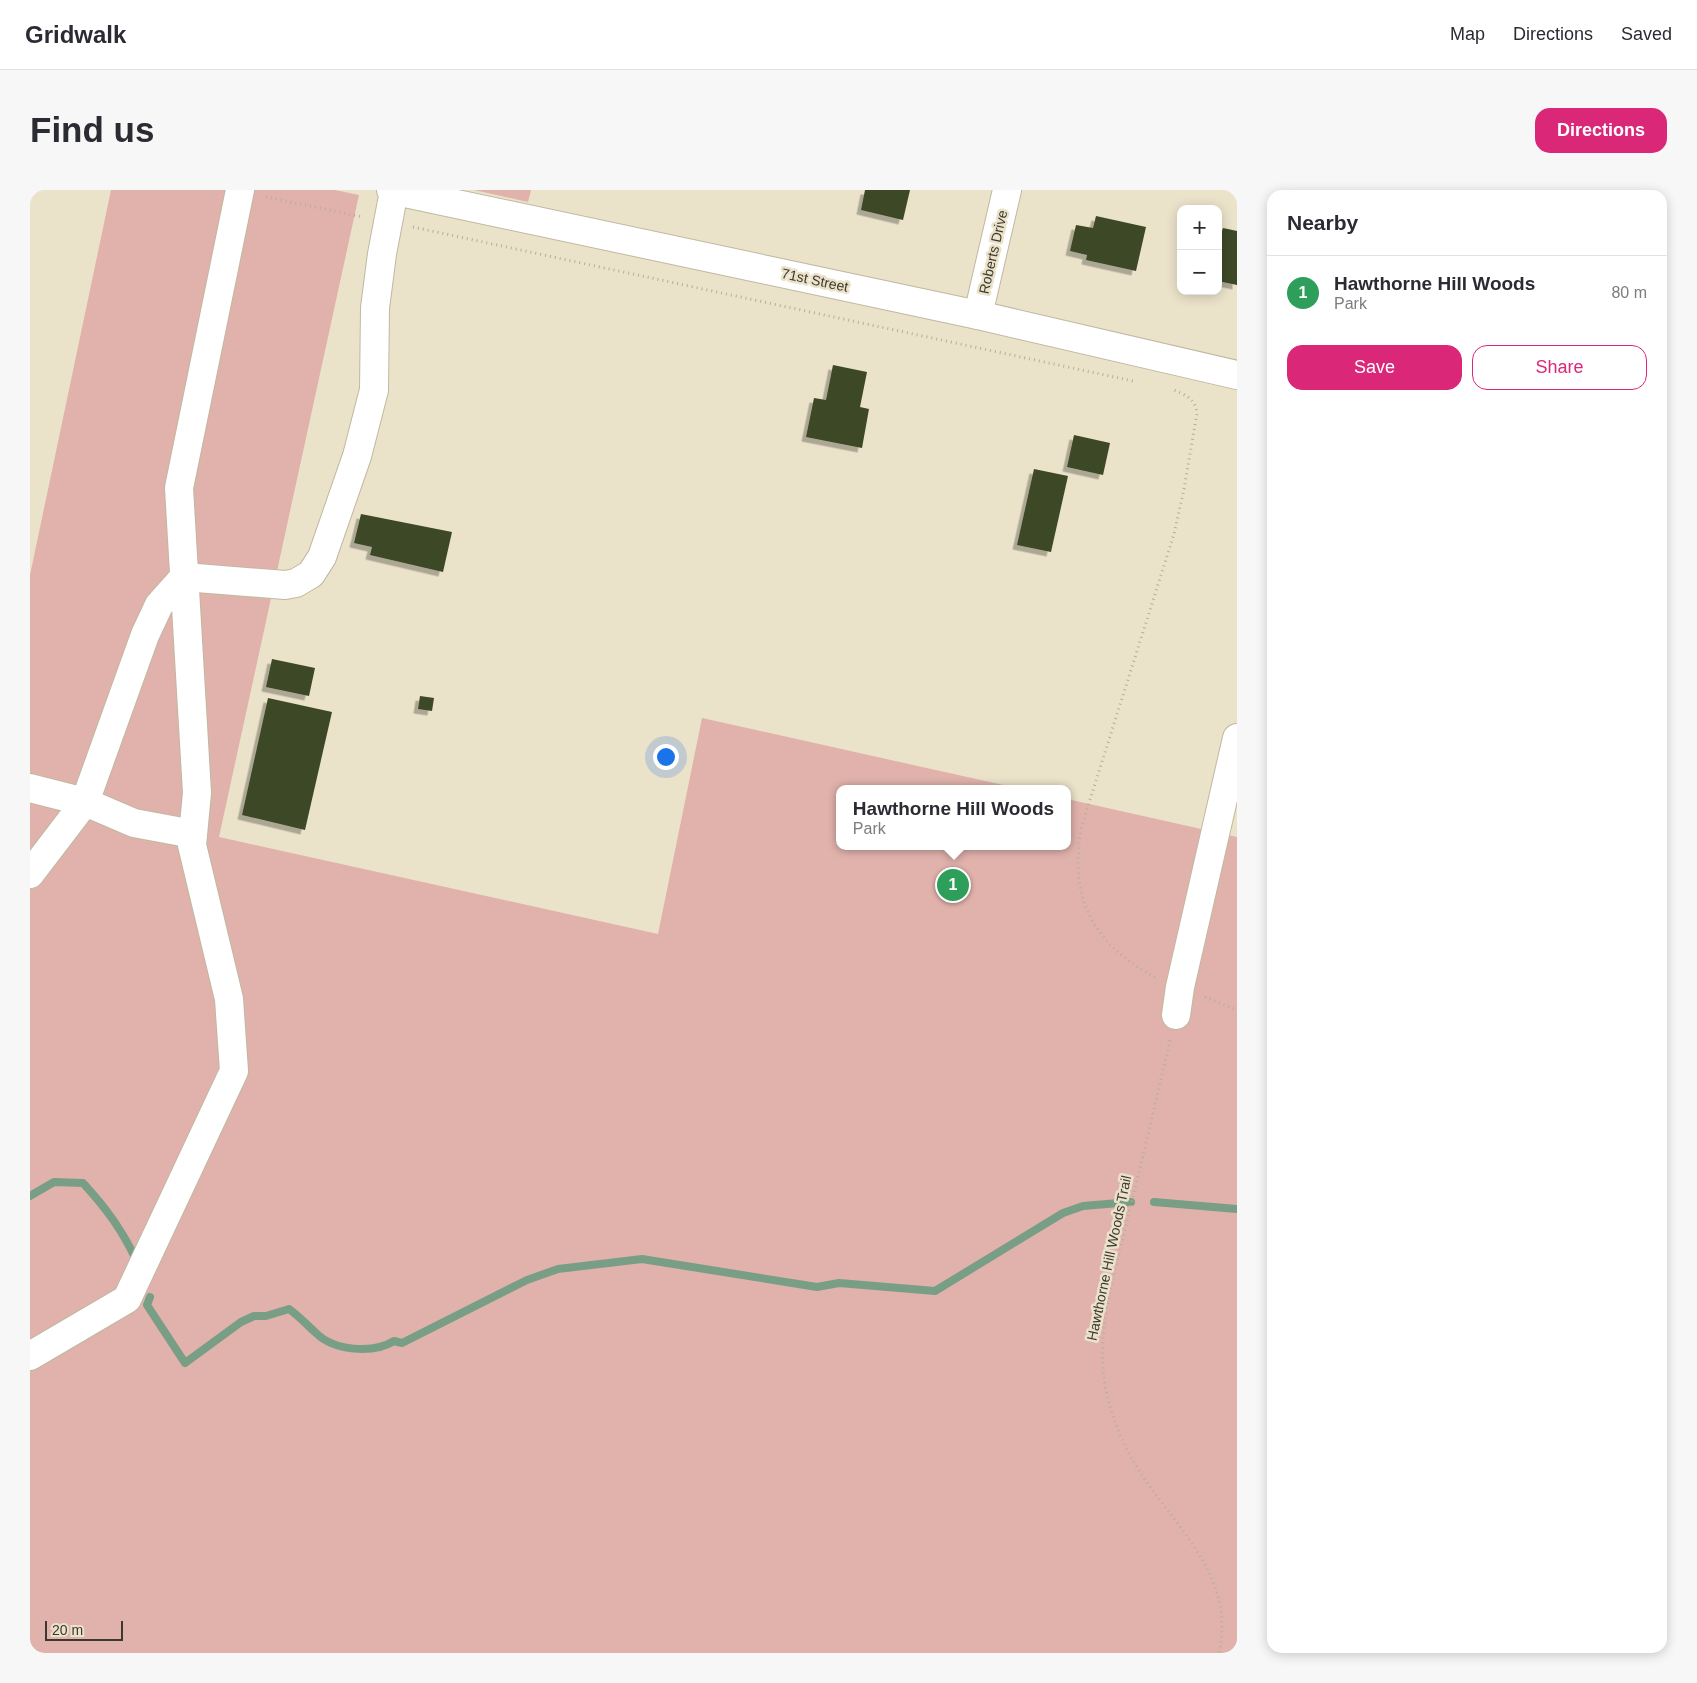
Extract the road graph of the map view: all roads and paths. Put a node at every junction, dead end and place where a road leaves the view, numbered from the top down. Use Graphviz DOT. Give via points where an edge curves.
graph roads {
  1 [pos="393,190"];
  2 [pos="1007,190"];
  3 [pos="240,191"];
  4 [pos="388,222"];
  5 [pos="978,315"];
  6 [pos="1237,375"];
  7 [pos="1137,382"];
  8 [pos="1162,387"];
  9 [pos="184,577"];
  10 [pos="1237,738"];
  11 [pos="30,788"];
  12 [pos="85,802"];
  13 [pos="192,834"];
  14 [pos="30,874"];
  15 [pos="1180,987"];
  16 [pos="1237,1010"];
  17 [pos="1176,1015"];
  18 [pos="30,1356"];
  19 [pos="1207,1556"];
  20 [pos="1222,1592"];
  21 [pos="1219,1653"];
  1 -- 4 [label="street"];
  1 -- 5 [label="street, 71st Street"];
  2 -- 5 [label="street, Roberts Drive"];
  3 -- 4 [label="path"];
  3 -- 9 [label="street" via="179,488"];
  4 -- 7 [label="path"];
  4 -- 9 [label="street" via="375,308 374,390 322,557 311,574 285,585"];
  5 -- 6 [label="street, 71st Street"];
  8 -- 15 [label="path" via="1181,393 1196,405 1184,489 1174,534 1082,825 1077,863 1087,912 1100,934 1117,953 1135,966"];
  9 -- 12 [label="street" via="159,605 145,634"];
  9 -- 13 [label="street" via="197,793"];
  10 -- 15 [label="street"];
  11 -- 12 [label="street"];
  12 -- 13 [label="street" via="134,823"];
  12 -- 14 [label="street"];
  13 -- 18 [label="street" via="229,999 234,1071 127,1299"];
  15 -- 16 [label="path"];
  15 -- 17 [label="street"];
  17 -- 19 [label="path, Hawthorne Hill Woods Trail" via="1108,1307 1101,1354 1103,1379 1122,1439 1137,1468"];
  20 -- 21 [label="path" via="1226,1629"];
}
